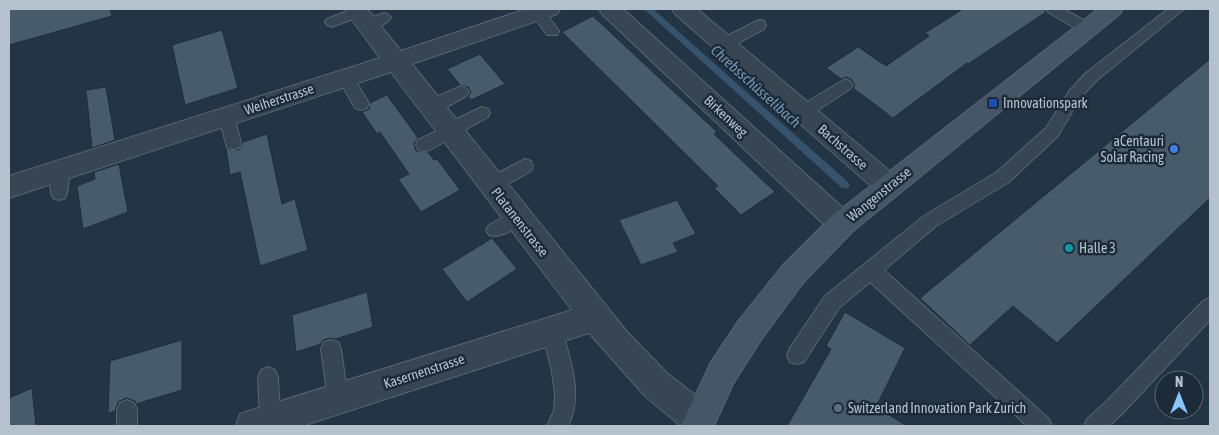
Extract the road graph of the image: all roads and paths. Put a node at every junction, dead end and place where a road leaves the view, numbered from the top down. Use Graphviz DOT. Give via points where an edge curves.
graph roads {
  1 [pos="610,9"];
  2 [pos="683,9"];
  3 [pos="1053,9"];
  4 [pos="1112,9"];
  5 [pos="1177,9"];
  6 [pos="543,10"];
  7 [pos="364,14"];
  8 [pos="332,22"];
  9 [pos="759,25"];
  10 [pos="1086,28"];
  11 [pos="552,31"];
  12 [pos="724,44"];
  13 [pos="394,61"];
  14 [pos="346,78"];
  15 [pos="845,85"];
  16 [pos="461,92"];
  17 [pos="361,104"];
  18 [pos="430,107"];
  19 [pos="482,112"];
  20 [pos="803,112"];
  21 [pos="227,116"];
  22 [pos="448,131"];
  23 [pos="233,143"];
  24 [pos="424,145"];
  25 [pos="525,166"];
  26 [pos="491,185"];
  27 [pos="889,186"];
  28 [pos="9,187"];
  29 [pos="842,224"];
  30 [pos="870,270"];
  31 [pos="1210,308"];
  32 [pos="595,317"];
  33 [pos="552,331"];
  34 [pos="331,349"];
  35 [pos="797,355"];
  36 [pos="268,378"];
  37 [pos="338,399"];
  38 [pos="698,423"];
  39 [pos="261,424"];
  40 [pos="557,426"];
  41 [pos="1042,426"];
  42 [pos="1094,426"];
  1 -- 29 [label="street, Birkenweg"];
  2 -- 12 [label="street, Bachstrasse"];
  3 -- 10 [label="lane"];
  4 -- 10 [label="main road, Wangenstrasse"];
  5 -- 30 [label="lane" via="1091,77 1075,94 1052,132 1004,177 930,221"];
  6 -- 11 [label="lane"];
  6 -- 13 [label="street, Weiherstrasse"];
  7 -- 8 [label="lane"];
  7 -- 13 [label="street, Platanenstrasse"];
  9 -- 12 [label="lane"];
  10 -- 27 [label="main road, Wangenstrasse"];
  12 -- 20 [label="street, Bachstrasse"];
  13 -- 14 [label="street, Weiherstrasse"];
  13 -- 18 [label="street, Platanenstrasse"];
  14 -- 17 [label="lane"];
  14 -- 21 [label="street, Weiherstrasse"];
  15 -- 20 [label="lane"];
  16 -- 18 [label="lane"];
  18 -- 22 [label="street, Platanenstrasse"];
  19 -- 22 [label="lane"];
  20 -- 27 [label="street, Bachstrasse"];
  21 -- 23 [label="lane"];
  21 -- 28 [label="street, Weiherstrasse" via="60,182"];
  22 -- 24 [label="lane"];
  22 -- 26 [label="street, Platanenstrasse"];
  25 -- 26 [label="lane"];
  26 -- 32 [label="street, Platanenstrasse" via="506,223"];
  27 -- 29 [label="main road, Wangenstrasse"];
  29 -- 38 [label="main road, Wangenstrasse" via="793,274 750,330 722,373"];
  30 -- 35 [label="lane" via="832,302"];
  30 -- 41 [label="lane"];
  31 -- 42 [label="lane"];
  32 -- 33 [label="street, Kasernenstrasse"];
  32 -- 38 [label="street, Platanenstrasse" via="641,370"];
  33 -- 37 [label="street, Kasernenstrasse"];
  33 -- 40 [label="lane" via="564,383 564,411"];
  34 -- 37 [label="lane"];
  36 -- 39 [label="lane"];
  37 -- 39 [label="street, Kasernenstrasse"];
}
